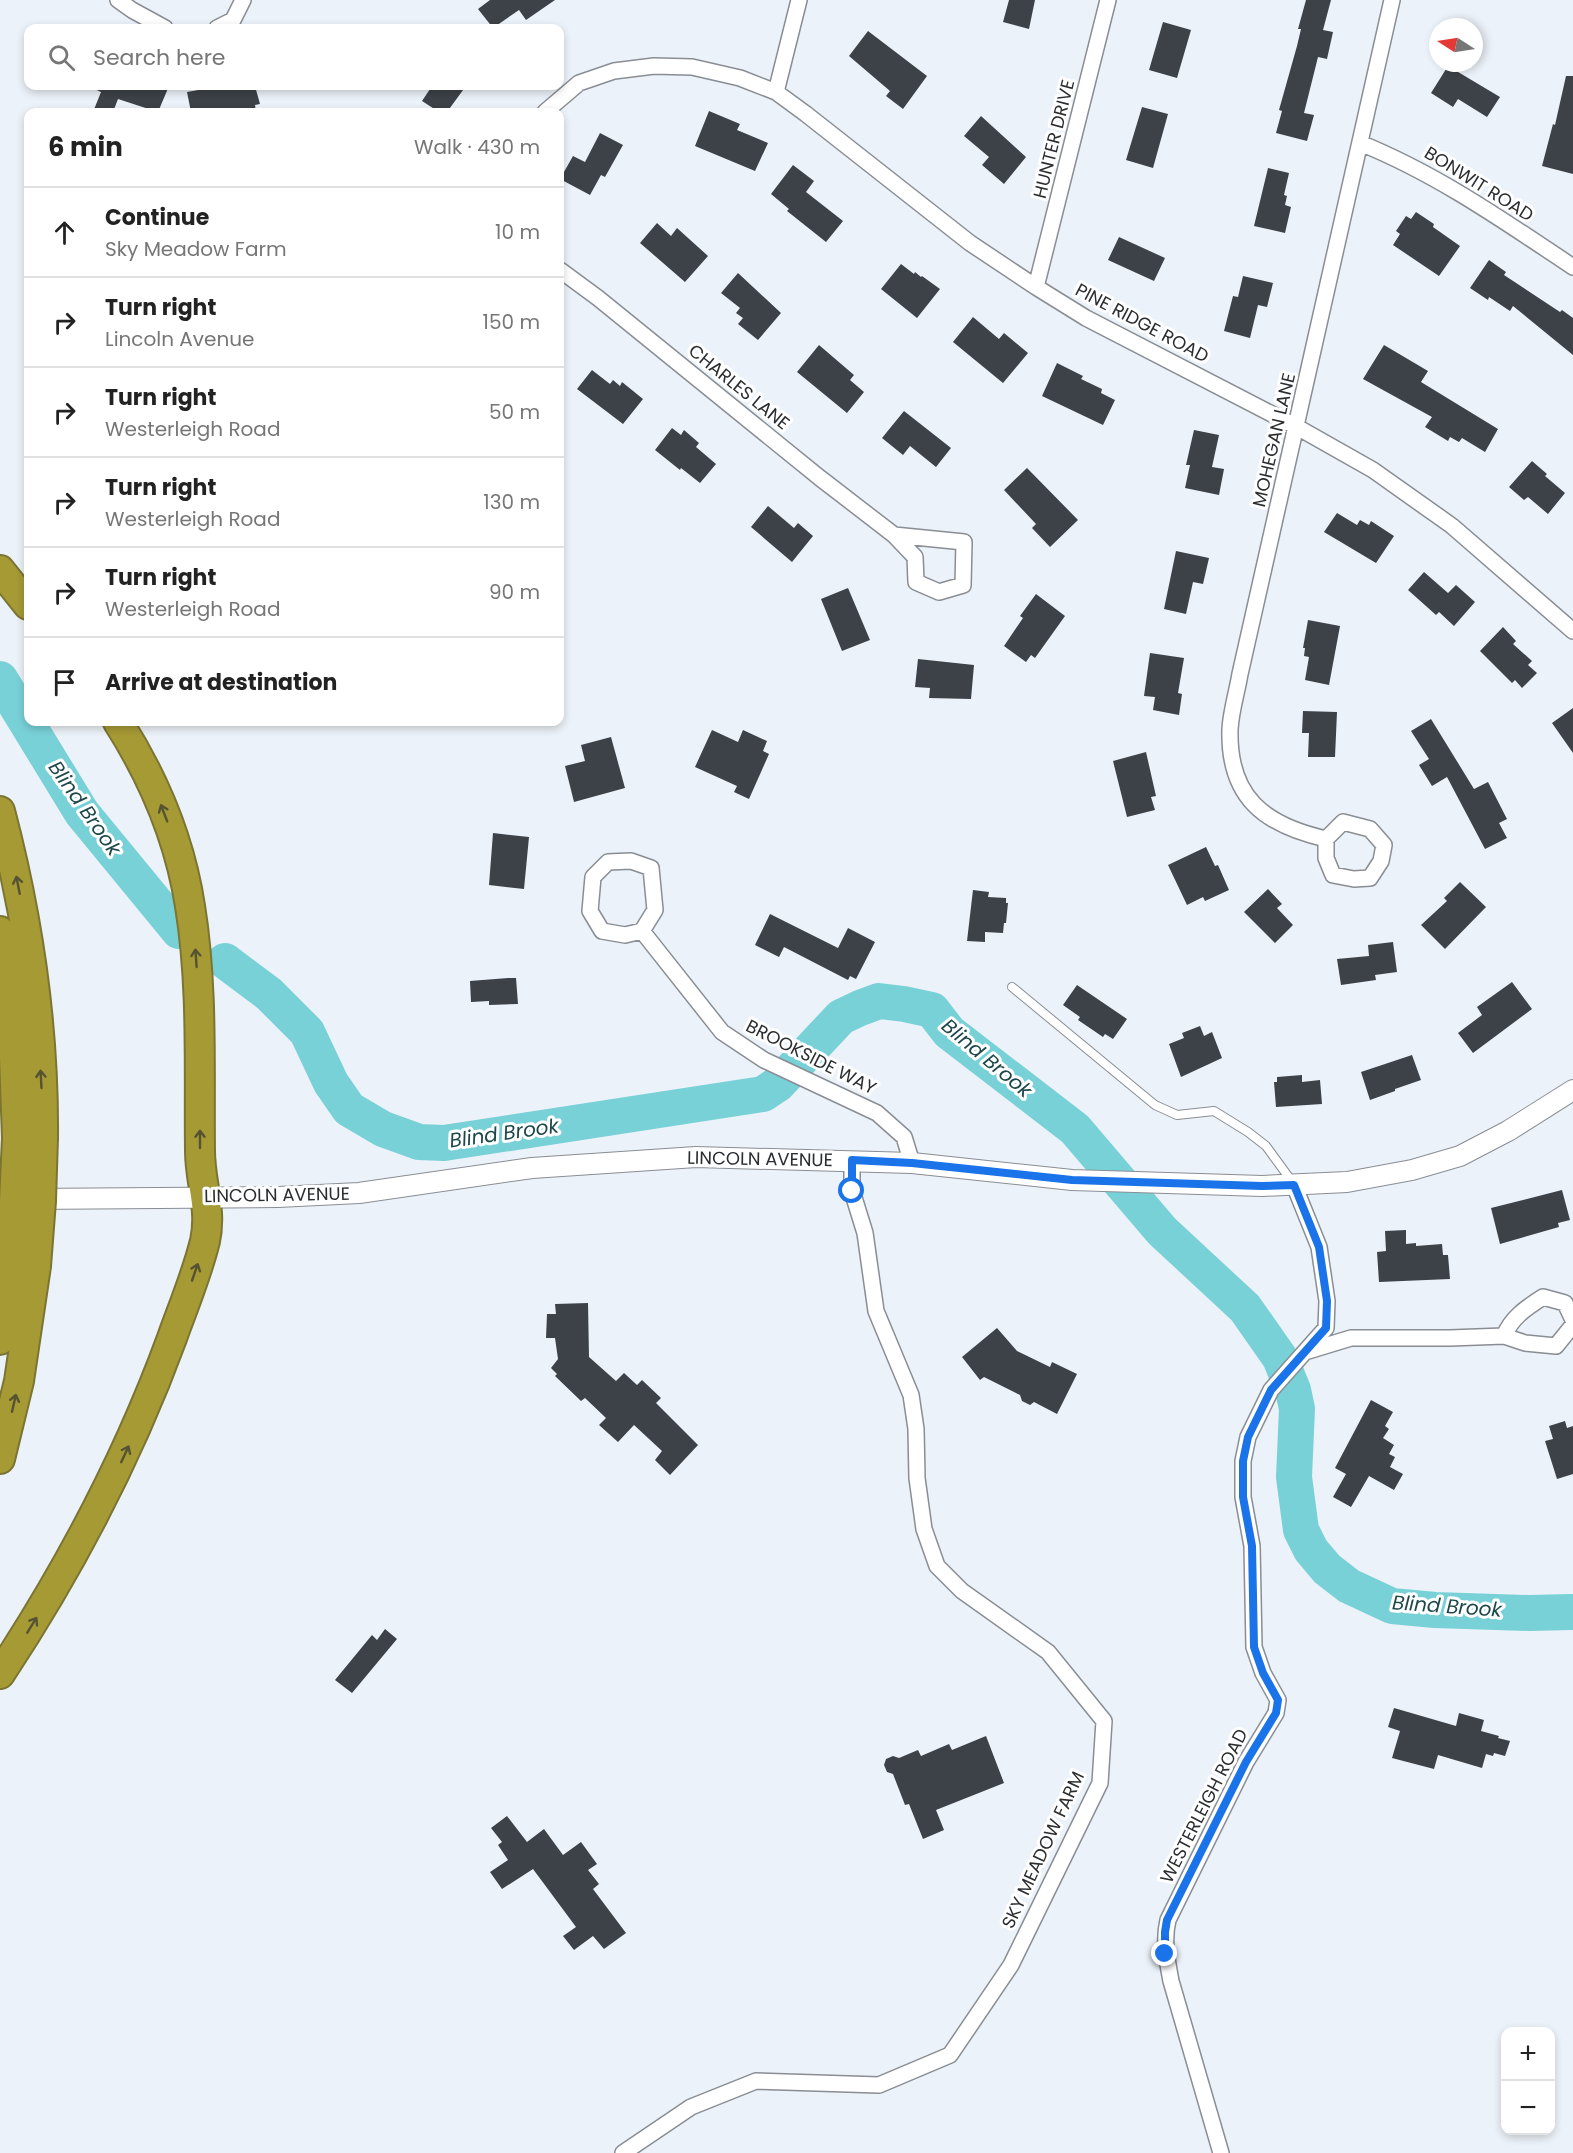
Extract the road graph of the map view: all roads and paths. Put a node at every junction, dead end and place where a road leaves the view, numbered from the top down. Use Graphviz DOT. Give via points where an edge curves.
graph roads {
  1 [pos="118,0"];
  2 [pos="243,0"];
  3 [pos="799,0"];
  4 [pos="1108,0"];
  5 [pos="1392,0"];
  6 [pos="158,24"];
  7 [pos="225,24"];
  8 [pos="776,92"];
  9 [pos="550,108"];
  10 [pos="1360,143"];
  11 [pos="1573,267"];
  12 [pos="564,273"];
  13 [pos="1036,286"];
  14 [pos="1297,427"];
  15 [pos="894,535"];
  16 [pos="0,570"];
  17 [pos="24,600"];
  18 [pos="1573,631"];
  19 [pos="120,726"];
  20 [pos="0,811"];
  21 [pos="1326,839"];
  22 [pos="0,931"];
  23 [pos="642,931"];
  24 [pos="1012,987"];
  25 [pos="1573,1090"];
  26 [pos="30,1138"];
  27 [pos="852,1160"];
  28 [pos="912,1163"];
  29 [pos="1294,1185"];
  30 [pos="206,1197"];
  31 [pos="0,1199"];
  32 [pos="24,1265"];
  33 [pos="1573,1322"];
  34 [pos="1504,1336"];
  35 [pos="0,1340"];
  36 [pos="1305,1352"];
  37 [pos="0,1459"];
  38 [pos="0,1674"];
  39 [pos="623,2153"];
  40 [pos="1221,2153"];
  1 -- 6 [label="street"];
  2 -- 7 [label="street" via="233,20"];
  3 -- 8 [label="street"];
  4 -- 13 [label="street, HUNTER DRIVE"];
  5 -- 10 [label="street, MOHEGAN LANE"];
  8 -- 9 [label="street, PINE RIDGE ROAD" via="740,78 692,67 654,66 614,71 579,83"];
  8 -- 13 [label="street, PINE RIDGE ROAD" via="970,243"];
  10 -- 11 [label="street, BONWIT ROAD" via="1451,187"];
  10 -- 14 [label="street, MOHEGAN LANE"];
  12 -- 15 [label="street, CHARLES LANE"];
  13 -- 14 [label="street, PINE RIDGE ROAD" via="1086,318"];
  14 -- 18 [label="street, PINE RIDGE ROAD" via="1374,470 1452,526"];
  14 -- 21 [label="street, MOHEGAN LANE" via="1240,674 1230,727 1231,756 1239,784 1274,822"];
  15 -- 15 [label="street, CHARLES LANE" via="915,557 916,582 939,592 963,585 964,542"];
  16 -- 17 [label="highway"];
  30 -- 19 [label="highway, one-way" via="200,1156 199,1017 190,906 182,869 155,790"];
  26 -- 20 [label="highway, one-way" via="41,1063 22,907"];
  22 -- 26 [label="highway"];
  23 -- 23 [label="street" via="655,910 651,868 631,861 608,862 593,877 590,911 602,931 625,935"];
  23 -- 28 [label="street, BROOKSIDE WAY" via="722,1032 764,1060 877,1113 904,1137"];
  24 -- 29 [label="lane" via="1155,1105 1177,1115 1214,1111 1248,1132 1266,1146"];
  25 -- 29 [label="street, LINCOLN AVENUE" via="1460,1156 1347,1182"];
  26 -- 32 [label="highway, bridge" via="41,1202"];
  27 -- 28 [label="street, LINCOLN AVENUE"];
  27 -- 30 [label="street, LINCOLN AVENUE" via="696,1157 532,1168 360,1193"];
  27 -- 39 [label="street, SKY MEADOW FARM" via="852,1191 865,1233 876,1311 911,1395 924,1529 937,1566 962,1591 1048,1652 1104,1721 1100,1783 1011,1965 950,2055 879,2085 756,2081 691,2107"];
  28 -- 29 [label="street, LINCOLN AVENUE" via="1072,1180"];
  29 -- 36 [label="street, WESTERLEIGH ROAD" via="1319,1247 1327,1301 1326,1328"];
  30 -- 31 [label="street, LINCOLN AVENUE"];
  38 -- 30 [label="highway, one-way" via="74,1554 135,1433 205,1243"];
  32 -- 35 [label="highway"];
  37 -- 32 [label="highway, one-way" via="22,1363"];
  33 -- 34 [label="street" via="1556,1346"];
  33 -- 34 [label="street" via="1565,1303 1543,1297 1509,1323"];
  34 -- 36 [label="street" via="1351,1338"];
  36 -- 40 [label="street, WESTERLEIGH ROAD" via="1271,1390 1248,1437 1243,1461 1252,1546 1254,1647 1278,1700 1276,1713 1246,1762 1167,1920 1165,1932 1171,1981"];
}
